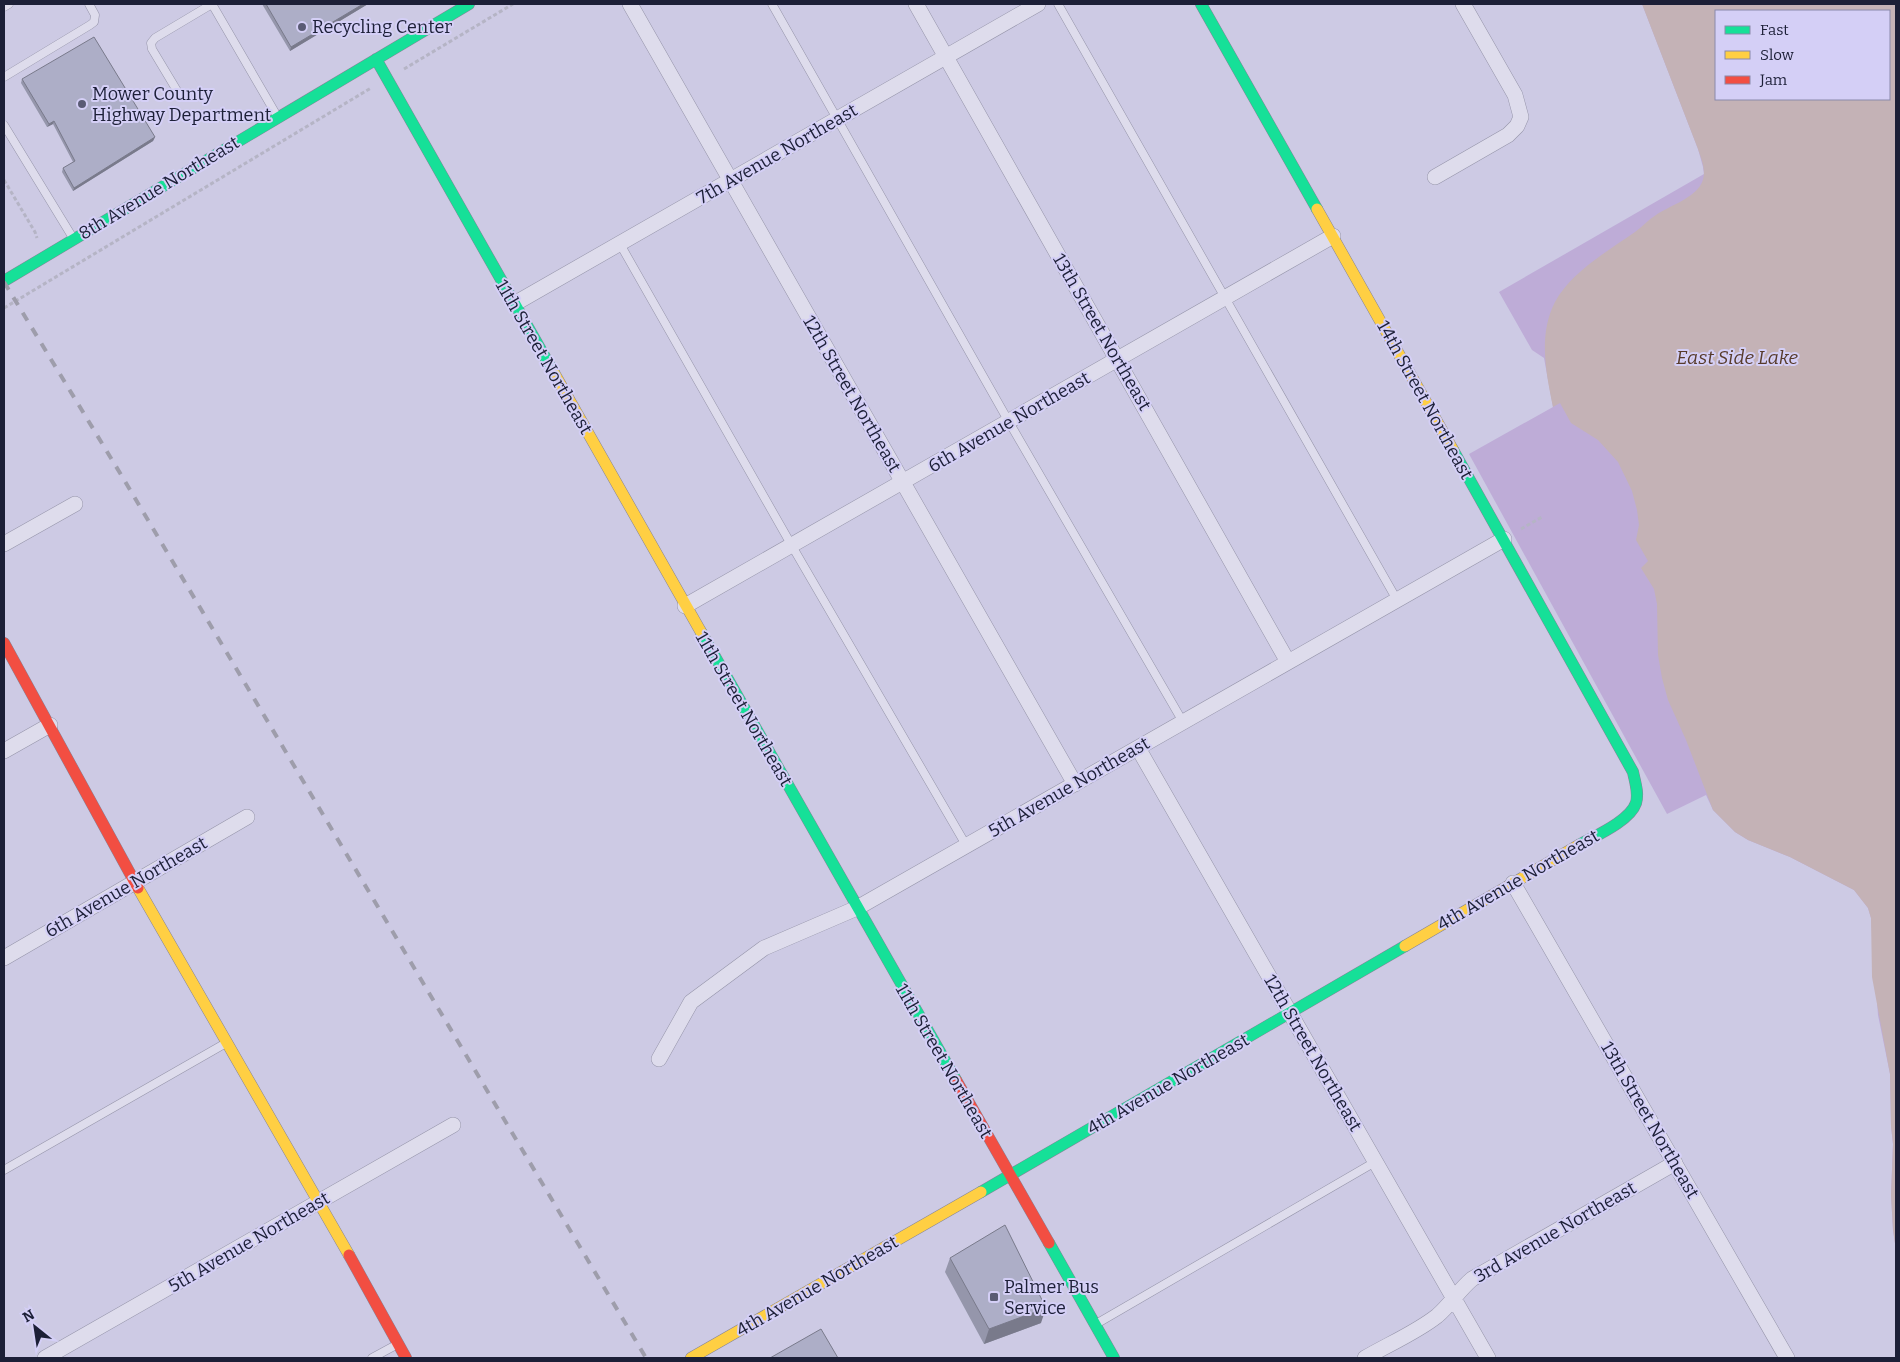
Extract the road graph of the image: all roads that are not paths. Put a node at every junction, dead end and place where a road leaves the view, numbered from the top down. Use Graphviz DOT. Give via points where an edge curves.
graph roads {
  1 [pos="9,4"];
  2 [pos="89,4"];
  3 [pos="212,4"];
  4 [pos="469,4"];
  5 [pos="630,4"];
  6 [pos="772,4"];
  7 [pos="916,4"];
  8 [pos="1038,4"];
  9 [pos="1058,4"];
  10 [pos="1201,4"];
  11 [pos="1463,4"];
  12 [pos="4,7"];
  13 [pos="945,57"];
  14 [pos="376,59"];
  15 [pos="4,77"];
  16 [pos="179,94"];
  17 [pos="278,117"];
  18 [pos="838,119"];
  19 [pos="4,125"];
  20 [pos="1436,177"];
  21 [pos="730,181"];
  22 [pos="1333,236"];
  23 [pos="73,239"];
  24 [pos="620,244"];
  25 [pos="4,280"];
  26 [pos="1225,298"];
  27 [pos="514,304"];
  28 [pos="1118,360"];
  29 [pos="1009,422"];
  30 [pos="902,483"];
  31 [pos="75,504"];
  32 [pos="1504,539"];
  33 [pos="4,544"];
  34 [pos="792,546"];
  35 [pos="1397,600"];
  36 [pos="685,606"];
  37 [pos="4,643"];
  38 [pos="1288,662"];
  39 [pos="1183,722"];
  40 [pos="50,725"];
  41 [pos="1138,748"];
  42 [pos="4,751"];
  43 [pos="1075,784"];
  44 [pos="1638,800"];
  45 [pos="247,817"];
  46 [pos="966,845"];
  47 [pos="135,882"];
  48 [pos="1513,883"];
  49 [pos="857,908"];
  50 [pos="4,958"];
  51 [pos="1290,1013"];
  52 [pos="228,1042"];
  53 [pos="659,1059"];
  54 [pos="454,1125"];
  55 [pos="1375,1162"];
  56 [pos="1675,1163"];
  57 [pos="4,1170"];
  58 [pos="1009,1176"];
  59 [pos="320,1202"];
  60 [pos="1454,1300"];
  61 [pos="1094,1324"];
  62 [pos="398,1344"];
  63 [pos="45,1358"];
  64 [pos="372,1358"];
  65 [pos="406,1358"];
  66 [pos="690,1358"];
  67 [pos="1114,1358"];
  68 [pos="1365,1358"];
  69 [pos="1488,1358"];
  70 [pos="1787,1358"];
  1 -- 12 [label="lane"];
  2 -- 15 [label="lane" via="96,15 90,26"];
  3 -- 16 [label="lane" via="151,43"];
  3 -- 17 [label="lane"];
  4 -- 14 [label="street, 8th Avenue Northeast"];
  5 -- 21 [label="street, 12th Street Northeast"];
  6 -- 18 [label="lane"];
  7 -- 13 [label="street, 13th Street Northeast"];
  8 -- 13 [label="street, 7th Avenue Northeast"];
  9 -- 26 [label="lane"];
  10 -- 22 [label="street, 14th Street Northeast"];
  11 -- 20 [label="street" via="1514,95 1521,117 1508,135"];
  13 -- 18 [label="street, 7th Avenue Northeast"];
  13 -- 28 [label="street, 13th Street Northeast"];
  14 -- 17 [label="street, 8th Avenue Northeast"];
  14 -- 27 [label="street, 11th Street Northeast"];
  17 -- 23 [label="street, 8th Avenue Northeast"];
  18 -- 21 [label="street, 7th Avenue Northeast"];
  18 -- 29 [label="lane"];
  19 -- 23 [label="lane"];
  21 -- 24 [label="street, 7th Avenue Northeast"];
  21 -- 30 [label="street, 12th Street Northeast"];
  22 -- 26 [label="street, 6th Avenue Northeast"];
  22 -- 32 [label="street, 14th Street Northeast"];
  23 -- 25 [label="street, 8th Avenue Northeast"];
  24 -- 27 [label="street, 7th Avenue Northeast"];
  24 -- 34 [label="lane"];
  26 -- 28 [label="street, 6th Avenue Northeast"];
  26 -- 35 [label="lane"];
  27 -- 36 [label="street, 11th Street Northeast"];
  28 -- 29 [label="street, 6th Avenue Northeast"];
  28 -- 38 [label="street, 13th Street Northeast"];
  29 -- 30 [label="street, 6th Avenue Northeast"];
  29 -- 39 [label="lane"];
  30 -- 34 [label="street, 6th Avenue Northeast"];
  30 -- 43 [label="street, 12th Street Northeast"];
  31 -- 33 [label="street"];
  32 -- 35 [label="street, 5th Avenue Northeast"];
  32 -- 44 [label="street, 14th Street Northeast" via="1633,772"];
  34 -- 36 [label="street, 6th Avenue Northeast"];
  34 -- 46 [label="lane"];
  35 -- 38 [label="street, 5th Avenue Northeast"];
  36 -- 49 [label="street, 11th Street Northeast"];
  37 -- 40 [label="street"];
  38 -- 39 [label="street, 5th Avenue Northeast"];
  39 -- 41 [label="street, 5th Avenue Northeast"];
  40 -- 42 [label="street"];
  40 -- 47 [label="street"];
  41 -- 43 [label="street, 5th Avenue Northeast"];
  41 -- 51 [label="street, 12th Street Northeast"];
  43 -- 46 [label="street, 5th Avenue Northeast"];
  44 -- 48 [label="street, 4th Avenue Northeast" via="1627,816 1614,825"];
  45 -- 47 [label="street, 6th Avenue Northeast"];
  46 -- 49 [label="street, 5th Avenue Northeast"];
  47 -- 50 [label="street, 6th Avenue Northeast"];
  47 -- 52 [label="street"];
  48 -- 51 [label="street, 4th Avenue Northeast"];
  48 -- 56 [label="street, 13th Street Northeast"];
  49 -- 53 [label="street, 5th Avenue Northeast" via="764,948 691,1002"];
  49 -- 58 [label="street, 11th Street Northeast"];
  51 -- 55 [label="street, 12th Street Northeast"];
  51 -- 58 [label="street, 4th Avenue Northeast"];
  52 -- 57 [label="lane"];
  52 -- 59 [label="street"];
  54 -- 59 [label="street, 5th Avenue Northeast"];
  55 -- 60 [label="street, 12th Street Northeast"];
  55 -- 61 [label="lane"];
  56 -- 60 [label="street, 3rd Avenue Northeast" via="1472,1279"];
  56 -- 70 [label="street, 13th Street Northeast"];
  58 -- 61 [label="street, 11th Street Northeast"];
  58 -- 66 [label="street, 4th Avenue Northeast"];
  59 -- 62 [label="street"];
  59 -- 63 [label="street, 5th Avenue Northeast"];
  60 -- 68 [label="street, 3rd Avenue Northeast" via="1434,1318"];
  60 -- 69 [label="street, 12th Street Northeast"];
  61 -- 67 [label="street, 11th Street Northeast"];
  62 -- 64 [label="lane"];
  62 -- 65 [label="street"];
}
